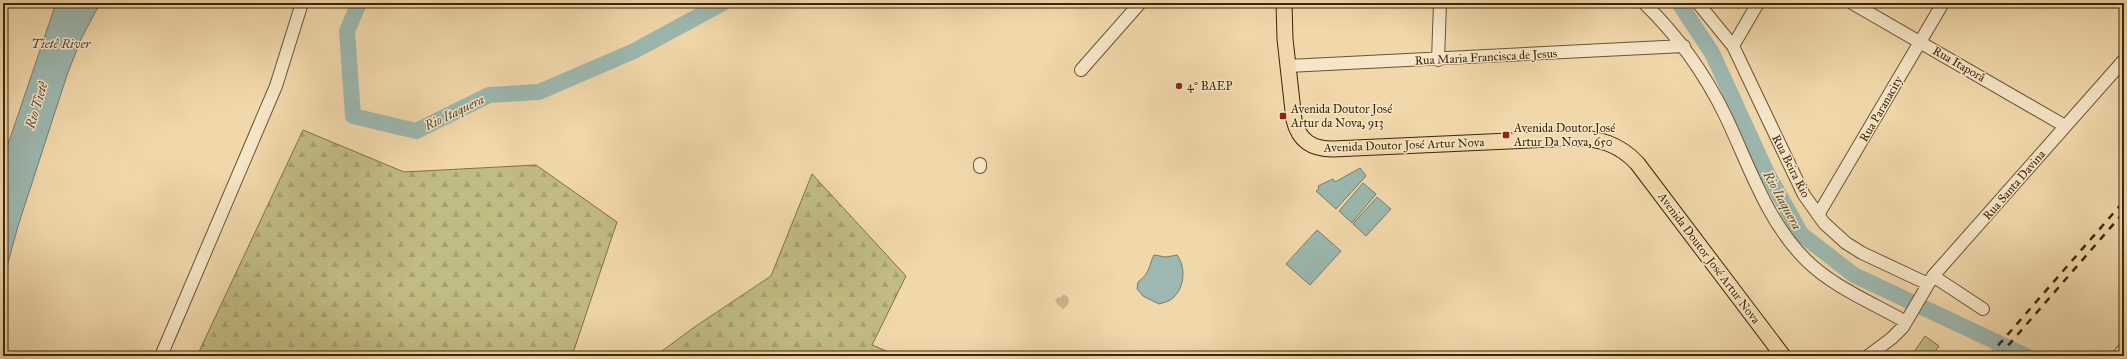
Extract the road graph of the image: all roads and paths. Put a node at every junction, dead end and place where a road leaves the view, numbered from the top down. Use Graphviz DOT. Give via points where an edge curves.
graph roads {
  1 [pos="302,3"];
  2 [pos="1140,3"];
  3 [pos="1440,3"];
  4 [pos="1644,3"];
  5 [pos="1698,3"];
  6 [pos="1758,3"];
  7 [pos="1852,3"];
  8 [pos="1943,3"];
  9 [pos="1282,4"];
  10 [pos="1920,42"];
  11 [pos="1684,46"];
  12 [pos="1733,46"];
  13 [pos="1438,60"];
  14 [pos="2124,60"];
  15 [pos="1288,66"];
  16 [pos="1080,70"];
  17 [pos="2065,126"];
  18 [pos="1818,215"];
  19 [pos="1928,284"];
  20 [pos="1983,309"];
  21 [pos="1908,318"];
  22 [pos="160,356"];
  23 [pos="1783,356"];
  24 [pos="1868,356"];
  1 -- 22 [label="street" via="276,86"];
  2 -- 16 [label="street"];
  3 -- 13 [label="street"];
  4 -- 11 [label="street"];
  5 -- 12 [label="street, Rua Beira Rio"];
  6 -- 12 [label="street"];
  7 -- 10 [label="street, Rua Itaporâ"];
  8 -- 10 [label="street, Rua Paranacity"];
  9 -- 15 [label="main road, Avenida Doutor José Artur Nova"];
  10 -- 17 [label="street, Rua Itaporâ"];
  10 -- 18 [label="street, Rua Paranacity"];
  11 -- 13 [label="street, Rua Maria Francisca de Jesus"];
  11 -- 21 [label="street" via="1714,93 1772,217 1798,252 1828,277"];
  12 -- 18 [label="street, Rua Beira Rio" via="1793,174"];
  13 -- 15 [label="street, Rua Maria Francisca de Jesus"];
  14 -- 17 [label="street, Rua Santa Davina"];
  15 -- 23 [label="main road, Avenida Doutor José Artur Nova" via="1296,127 1301,138 1315,148 1586,138 1608,142 1624,150 1651,180"];
  17 -- 19 [label="street, Rua Santa Davina"];
  18 -- 19 [label="street, Rua Beira Rio" via="1832,232 1862,253"];
  19 -- 20 [label="street, Rua Beira Rio"];
  19 -- 21 [label="street, Rua Santa Davina"];
  21 -- 24 [label="street, Rua Santa Davina" via="1892,338"];
}
